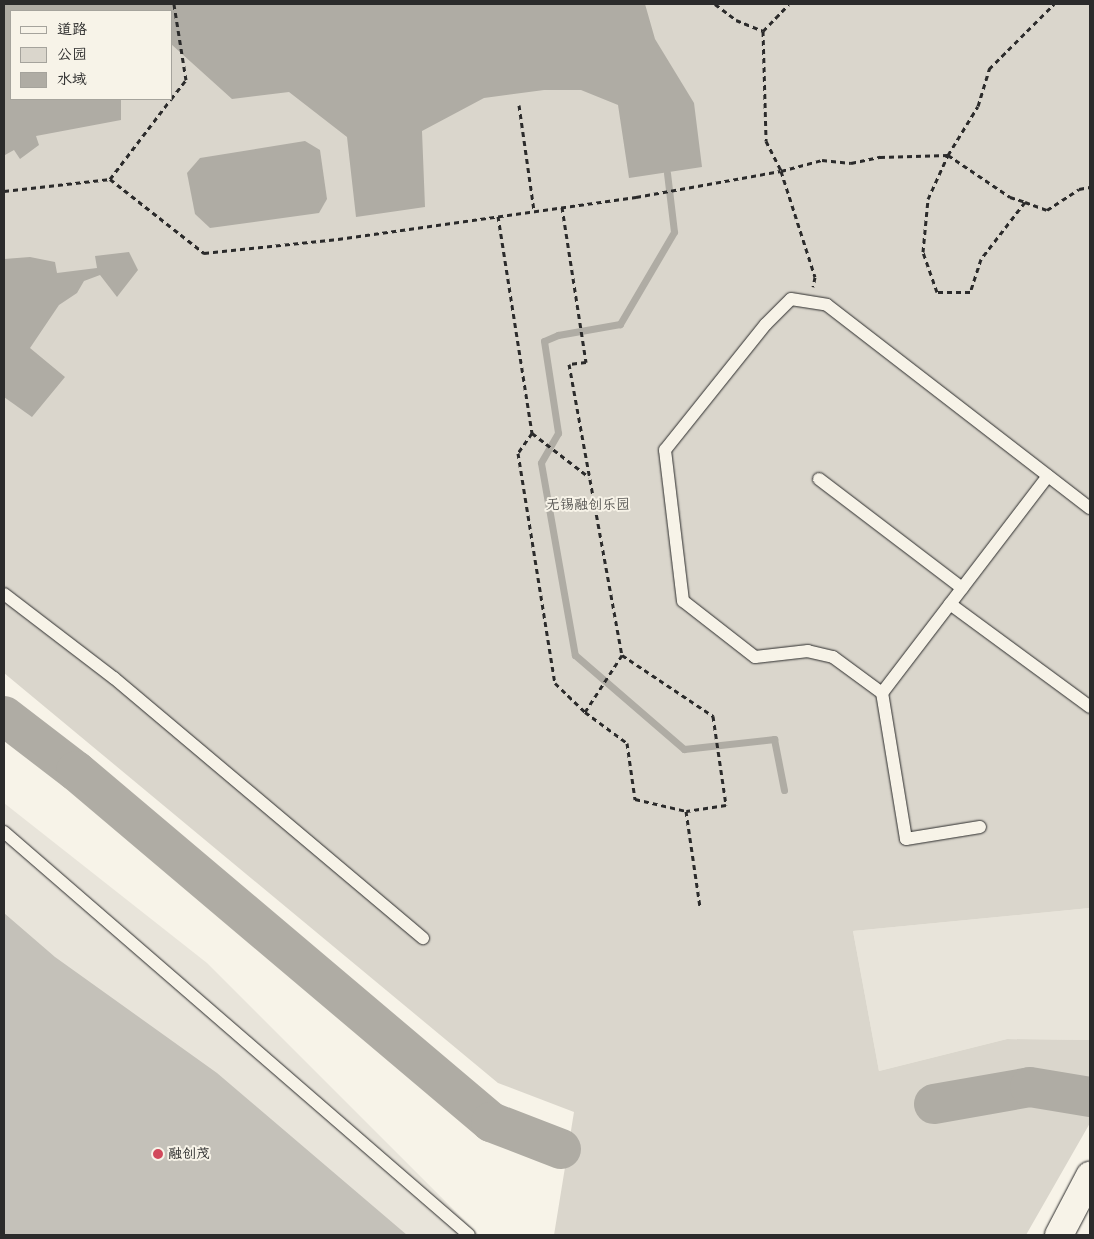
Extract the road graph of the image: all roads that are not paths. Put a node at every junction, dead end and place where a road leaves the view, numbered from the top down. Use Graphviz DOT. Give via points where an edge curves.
graph roads {
  1 [pos="1048,476"];
  2 [pos="819,479"];
  3 [pos="1090,508"];
  4 [pos="962,588"];
  5 [pos="4,594"];
  6 [pos="950,604"];
  7 [pos="882,693"];
  8 [pos="1090,707"];
  9 [pos="980,827"];
  10 [pos="4,832"];
  11 [pos="423,938"];
  12 [pos="1090,1176"];
  13 [pos="470,1235"];
  14 [pos="1059,1235"];
  1 -- 3 [label="lane"];
  1 -- 4 [label="lane"];
  1 -- 7 [label="lane" via="827,305 791,299 766,324 664,450 683,601 755,657 808,650 833,656"];
  2 -- 4 [label="lane"];
  4 -- 6 [label="lane"];
  5 -- 11 [label="lane" via="114,678"];
  6 -- 7 [label="lane"];
  6 -- 8 [label="lane"];
  7 -- 9 [label="lane" via="906,839"];
  10 -- 13 [label="lane"];
  12 -- 14 [label="main road"];
}
